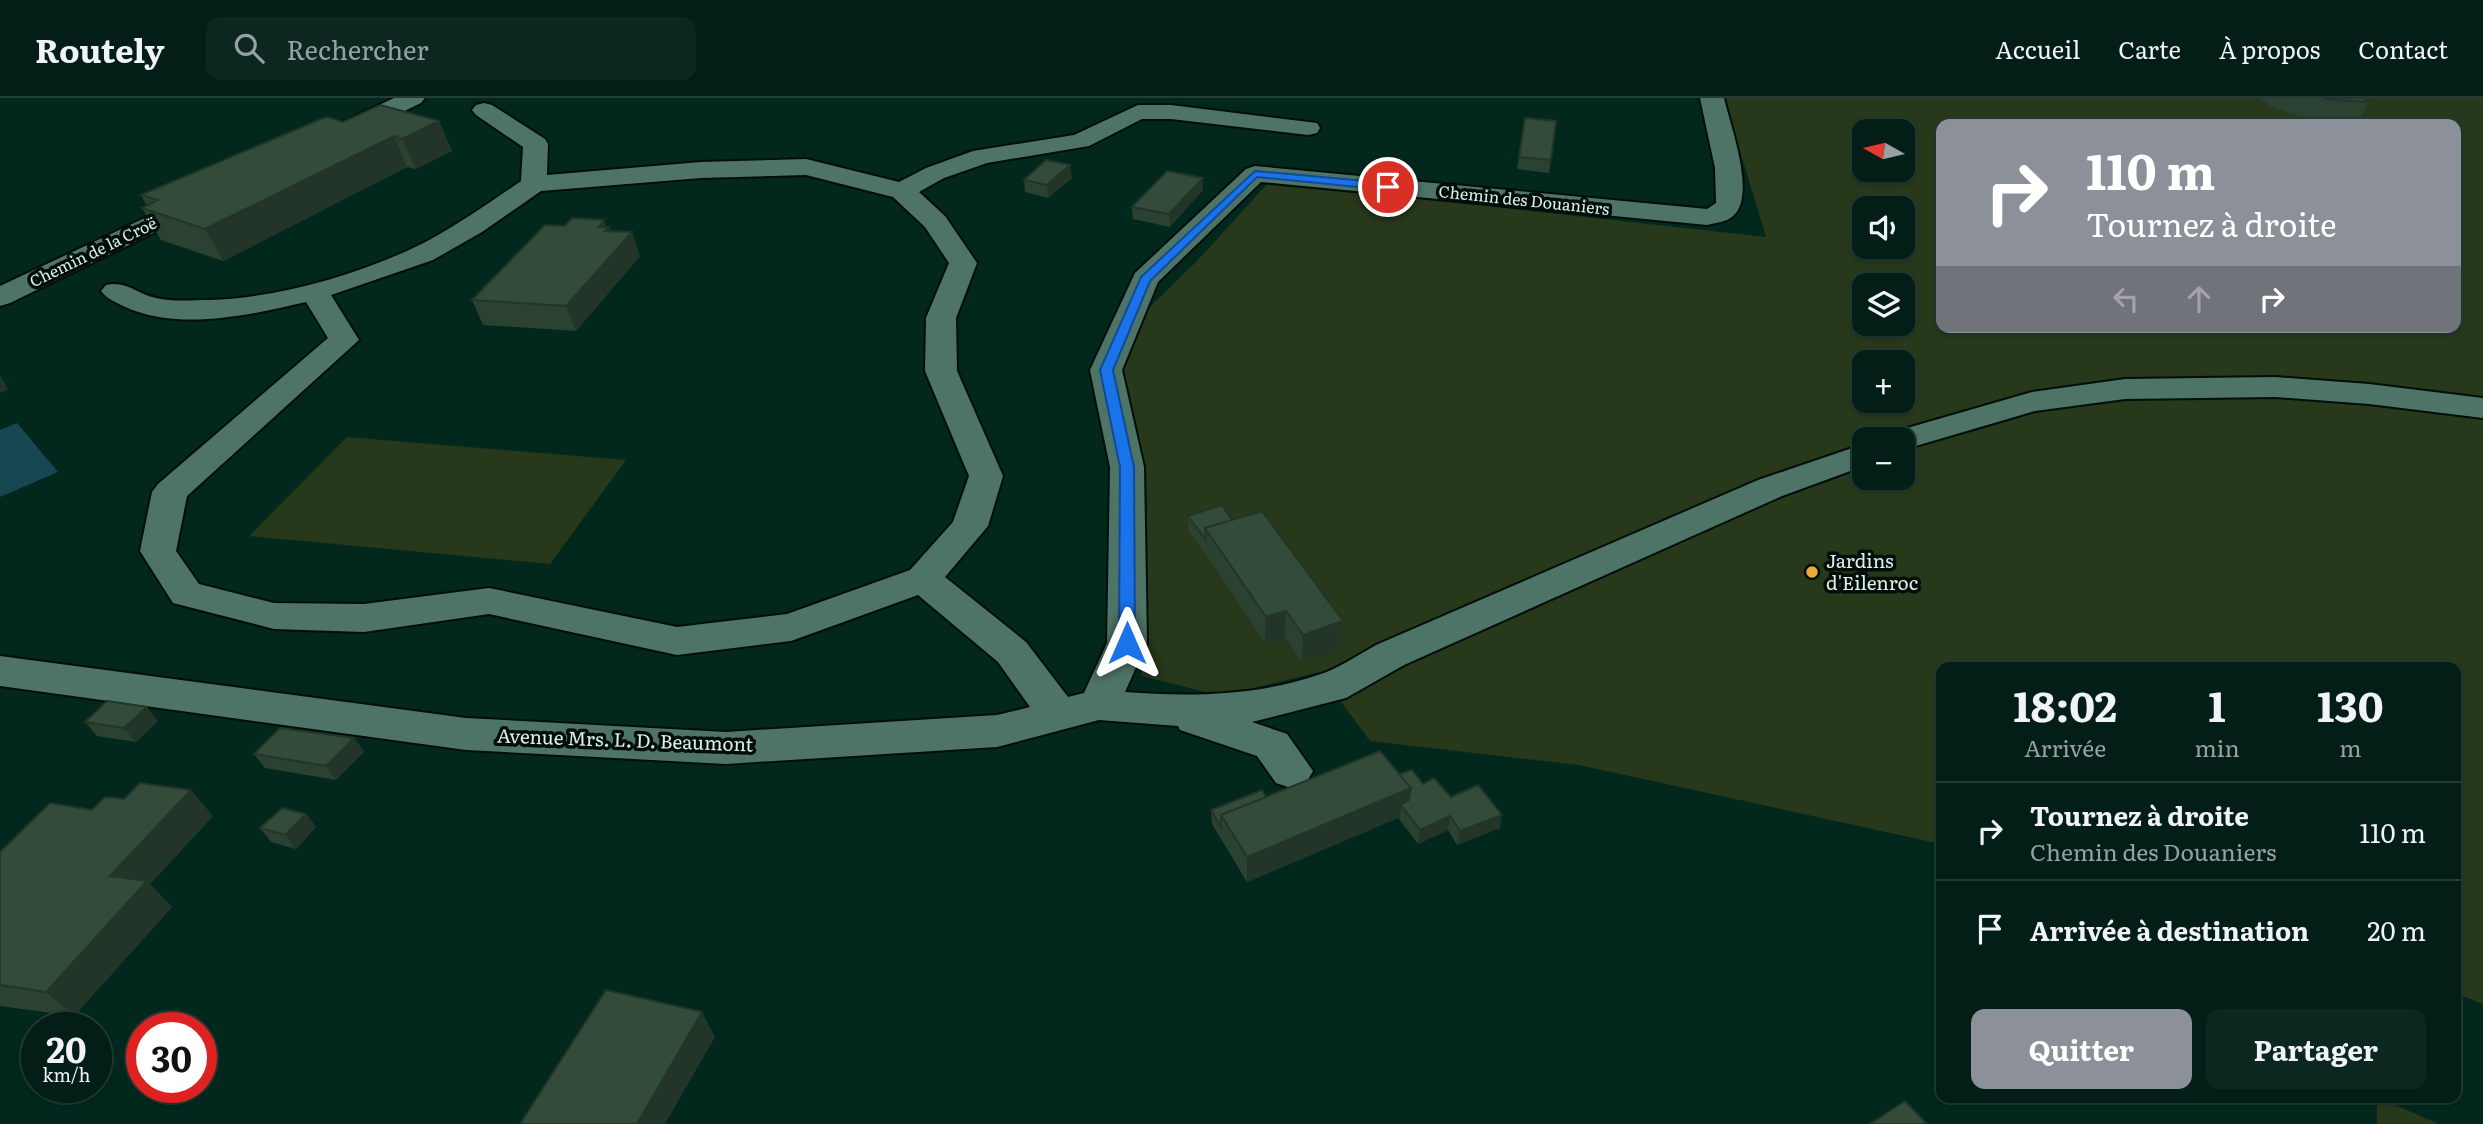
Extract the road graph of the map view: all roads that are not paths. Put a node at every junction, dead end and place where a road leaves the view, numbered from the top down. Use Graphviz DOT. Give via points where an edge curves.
graph roads {
  1 [pos="412,98"];
  2 [pos="1712,98"];
  3 [pos="484,110"];
  4 [pos="1308,128"];
  5 [pos="325,140"];
  6 [pos="534,184"];
  7 [pos="225,188"];
  8 [pos="902,191"];
  9 [pos="314,290"];
  10 [pos="116,291"];
  11 [pos="0,297"];
  12 [pos="2483,408"];
  13 [pos="1915,436"];
  14 [pos="1852,458"];
  15 [pos="923,579"];
  16 [pos="0,671"];
  17 [pos="1099,705"];
  18 [pos="1173,711"];
  19 [pos="1058,715"];
  20 [pos="1291,771"];
  1 -- 5 [label="street"];
  2 -- 17 [label="street, Chemin des Douaniers" via="1732,190 1722,213 1707,218 1255,174 1145,279 1106,370 1127,467 1127,643"];
  3 -- 6 [label="street" via="536,144"];
  4 -- 8 [label="street" via="1171,112 1138,113 1080,141 982,156"];
  6 -- 8 [label="street" via="701,170 806,167"];
  6 -- 9 [label="street" via="474,225 407,261"];
  7 -- 11 [label="street, Chemin de la Croë"];
  8 -- 15 [label="street" via="935,222 963,263 941,318 941,371 986,476 970,526"];
  9 -- 10 [label="street" via="214,310 153,307"];
  9 -- 15 [label="street" via="344,340 170,492 158,551 186,594 274,616 363,618 489,601 677,641 792,627"];
  12 -- 13 [label="street" via="2275,387 2125,389 2032,402"];
  14 -- 18 [label="street, Avenue Mrs. L. D. Beaumont" via="1719,510 1390,655 1332,687 1243,709"];
  15 -- 19 [label="street" via="1012,652"];
  16 -- 19 [label="street, Avenue Mrs. L. D. Beaumont" via="466,734 726,748 997,731"];
  17 -- 18 [label="street, Avenue Mrs. L. D. Beaumont"];
  17 -- 19 [label="street, Avenue Mrs. L. D. Beaumont"];
  18 -- 20 [label="street" via="1272,745"];
}
